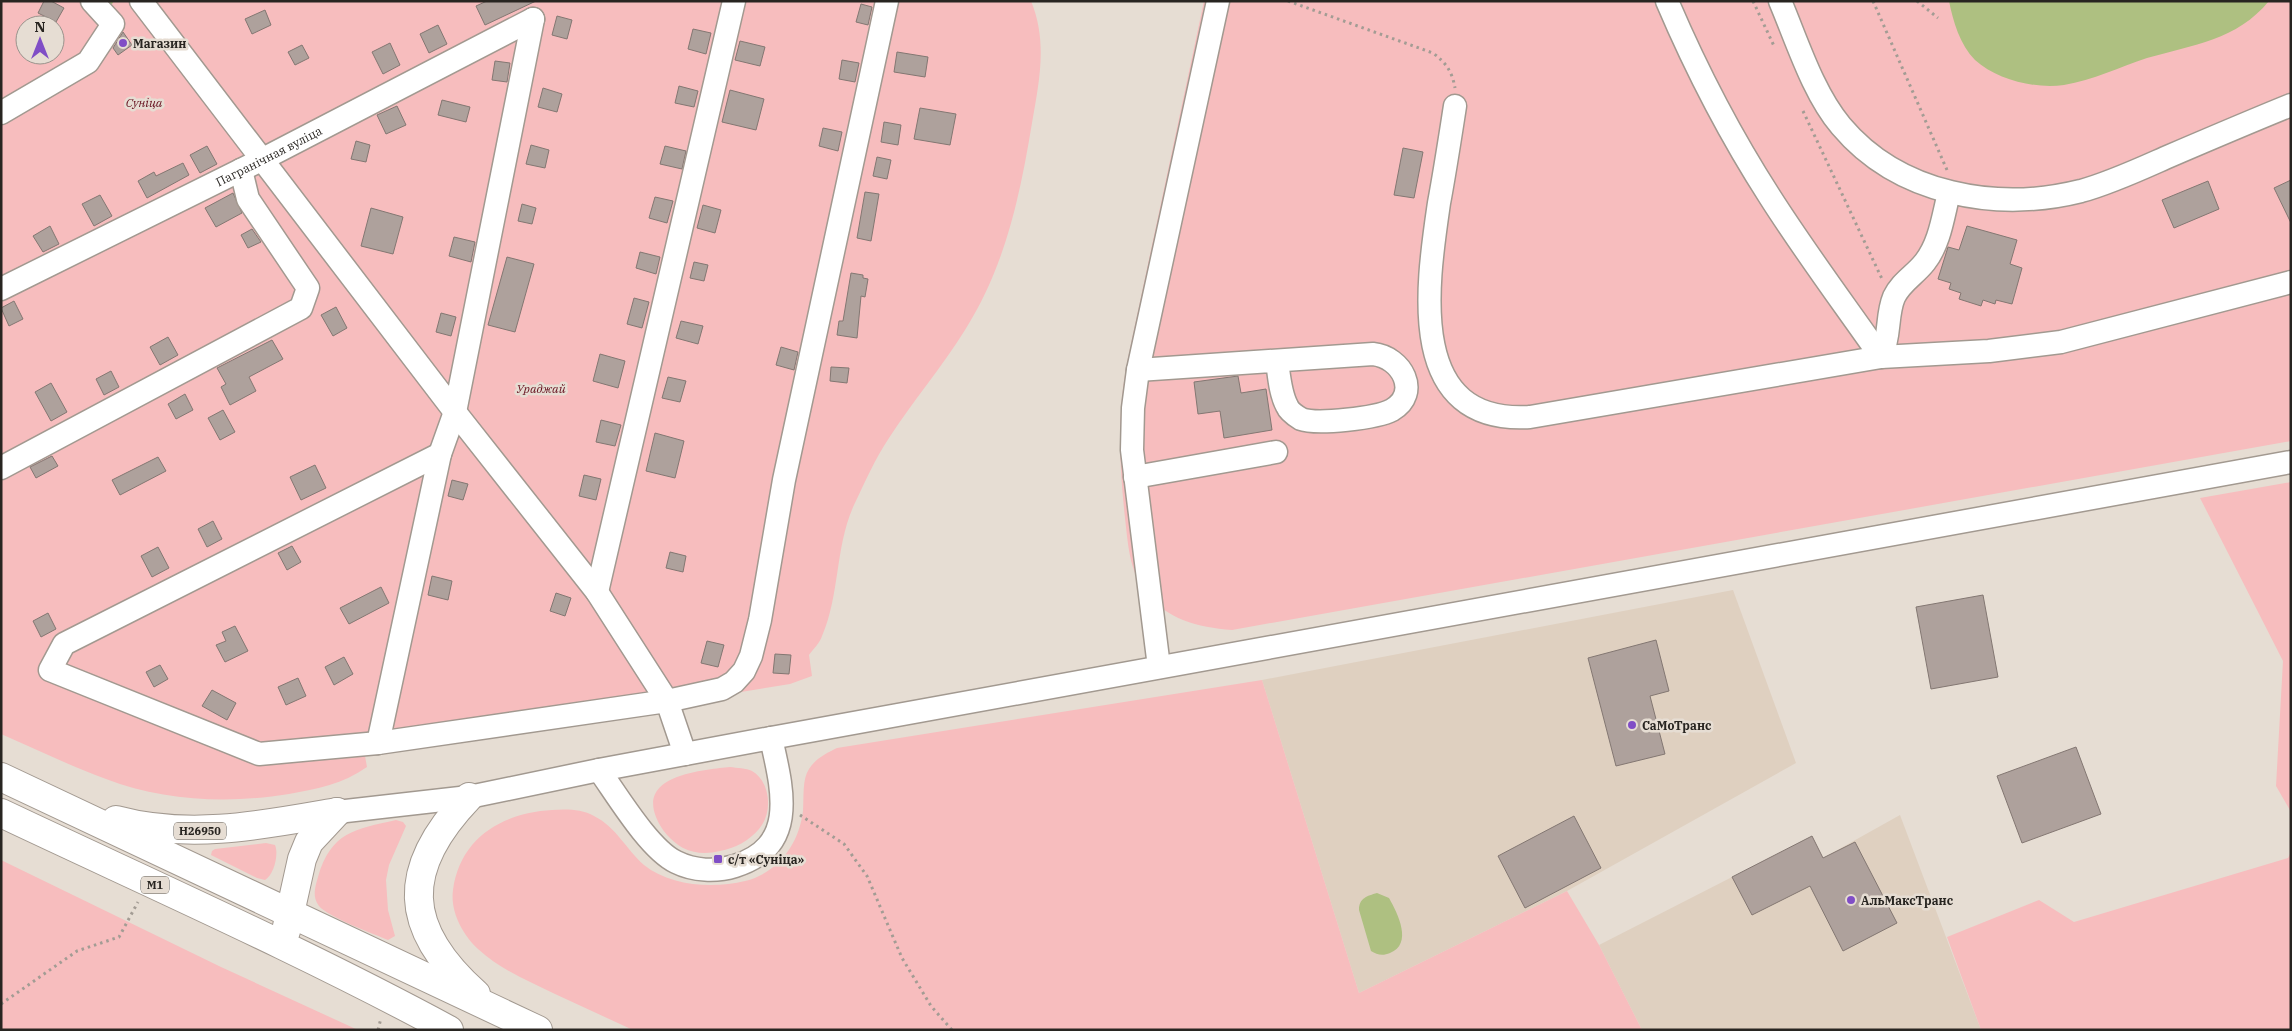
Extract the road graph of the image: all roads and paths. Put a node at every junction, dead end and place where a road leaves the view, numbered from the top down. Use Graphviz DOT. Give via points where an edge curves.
graph roads {
  1 [pos="92,1"];
  2 [pos="734,1"];
  3 [pos="887,1"];
  4 [pos="1218,1"];
  5 [pos="1288,1"];
  6 [pos="1667,1"];
  7 [pos="1753,1"];
  8 [pos="1780,1"];
  9 [pos="1873,1"];
  10 [pos="1917,1"];
  11 [pos="143,2"];
  12 [pos="1938,18"];
  13 [pos="113,24"];
  14 [pos="1777,54"];
  15 [pos="2291,105"];
  16 [pos="1455,106"];
  17 [pos="1801,107"];
  18 [pos="1,113"];
  19 [pos="1937,146"];
  20 [pos="263,159"];
  21 [pos="241,170"];
  22 [pos="1949,193"];
  23 [pos="2291,282"];
  24 [pos="1,289"];
  25 [pos="1894,296"];
  26 [pos="1881,357"];
  27 [pos="1277,361"];
  28 [pos="1138,370"];
  29 [pos="455,412"];
  30 [pos="1276,452"];
  31 [pos="440,454"];
  32 [pos="2291,462"];
  33 [pos="1,468"];
  34 [pos="1134,477"];
  35 [pos="597,592"];
  36 [pos="1159,667"];
  37 [pos="667,701"];
  38 [pos="771,738"];
  39 [pos="378,743"];
  40 [pos="685,754"];
  41 [pos="599,770"];
  42 [pos="1,777"];
  43 [pos="469,797"];
  44 [pos="64,806"];
  45 [pos="782,808"];
  46 [pos="337,812"];
  47 [pos="1,813"];
  48 [pos="149,882"];
  49 [pos="289,914"];
  50 [pos="283,946"];
  51 [pos="1,1004"];
  52 [pos="494,1010"];
  53 [pos="449,1030"];
  54 [pos="538,1030"];
  55 [pos="952,1030"];
  1 -- 13 [label="street"];
  2 -- 35 [label="street"];
  3 -- 37 [label="street" via="793,434 751,656 744,672 722,690"];
  4 -- 28 [label="street"];
  5 -- 16 [label="path" via="1433,53 1446,63 1453,76"];
  6 -- 26 [label="street" via="1708,90 1741,150 1770,198"];
  7 -- 14 [label="path"];
  8 -- 22 [label="street" via="1820,92 1842,127 1856,142 1891,168"];
  9 -- 19 [label="path"];
  10 -- 12 [label="path"];
  11 -- 13 [label="street"];
  11 -- 20 [label="street"];
  13 -- 18 [label="street" via="88,62"];
  15 -- 22 [label="street" via="2116,179 2079,191 2014,199"];
  16 -- 26 [label="street" via="1431,261 1429,314 1432,341 1444,376 1470,406 1489,415 1530,417"];
  17 -- 25 [label="path" via="1873,261"];
  20 -- 21 [label="street, Пагранічная вуліца"];
  20 -- 29 [label="street"];
  20 -- 29 [label="street, Пагранічная вуліца" via="533,19"];
  21 -- 24 [label="street, Пагранічная вуліца"];
  21 -- 33 [label="street" via="248,199 308,288 301,308"];
  22 -- 25 [label="street" via="1931,254"];
  23 -- 26 [label="street" via="2061,342 1989,351"];
  25 -- 26 [label="street" via="1888,337"];
  27 -- 27 [label="street" via="1383,355 1393,360 1404,375 1404,396 1400,404 1380,414 1327,422 1301,419 1287,406"];
  27 -- 28 [label="street"];
  28 -- 34 [label="street" via="1132,429"];
  29 -- 31 [label="street"];
  29 -- 35 [label="street"];
  30 -- 34 [label="street"];
  31 -- 39 [label="street"];
  31 -- 39 [label="street" via="64,644 50,670 259,754"];
  32 -- 36 [label="street, Н26950"];
  34 -- 36 [label="street"];
  35 -- 37 [label="street"];
  36 -- 38 [label="street, Н26950"];
  37 -- 39 [label="street"];
  37 -- 40 [label="street"];
  38 -- 40 [label="street, Н26950"];
  38 -- 45 [label="street" via="782,790"];
  40 -- 41 [label="street, Н26950"];
  41 -- 43 [label="street, Н26950"];
  41 -- 45 [label="street" via="661,851 692,868 723,870 762,853 780,826"];
  42 -- 44 [label="highway, М1"];
  43 -- 46 [label="street, Н26950"];
  43 -- 52 [label="highway" via="442,829 427,857 418,895 421,921 432,946 447,965"];
  44 -- 46 [label="highway, Н26950" via="168,830 206,831"];
  44 -- 49 [label="highway, М1"];
  45 -- 55 [label="path" via="807,817 844,844 867,876 902,958 931,1006"];
  46 -- 49 [label="highway" via="310,842 302,858"];
  47 -- 48 [label="highway, М1"];
  48 -- 50 [label="highway, М1"];
  48 -- 51 [label="path" via="120,937 77,951"];
  49 -- 50 [label="highway"];
  49 -- 52 [label="highway, М1"];
  50 -- 53 [label="highway, М1"];
  52 -- 54 [label="highway, М1"];
}
